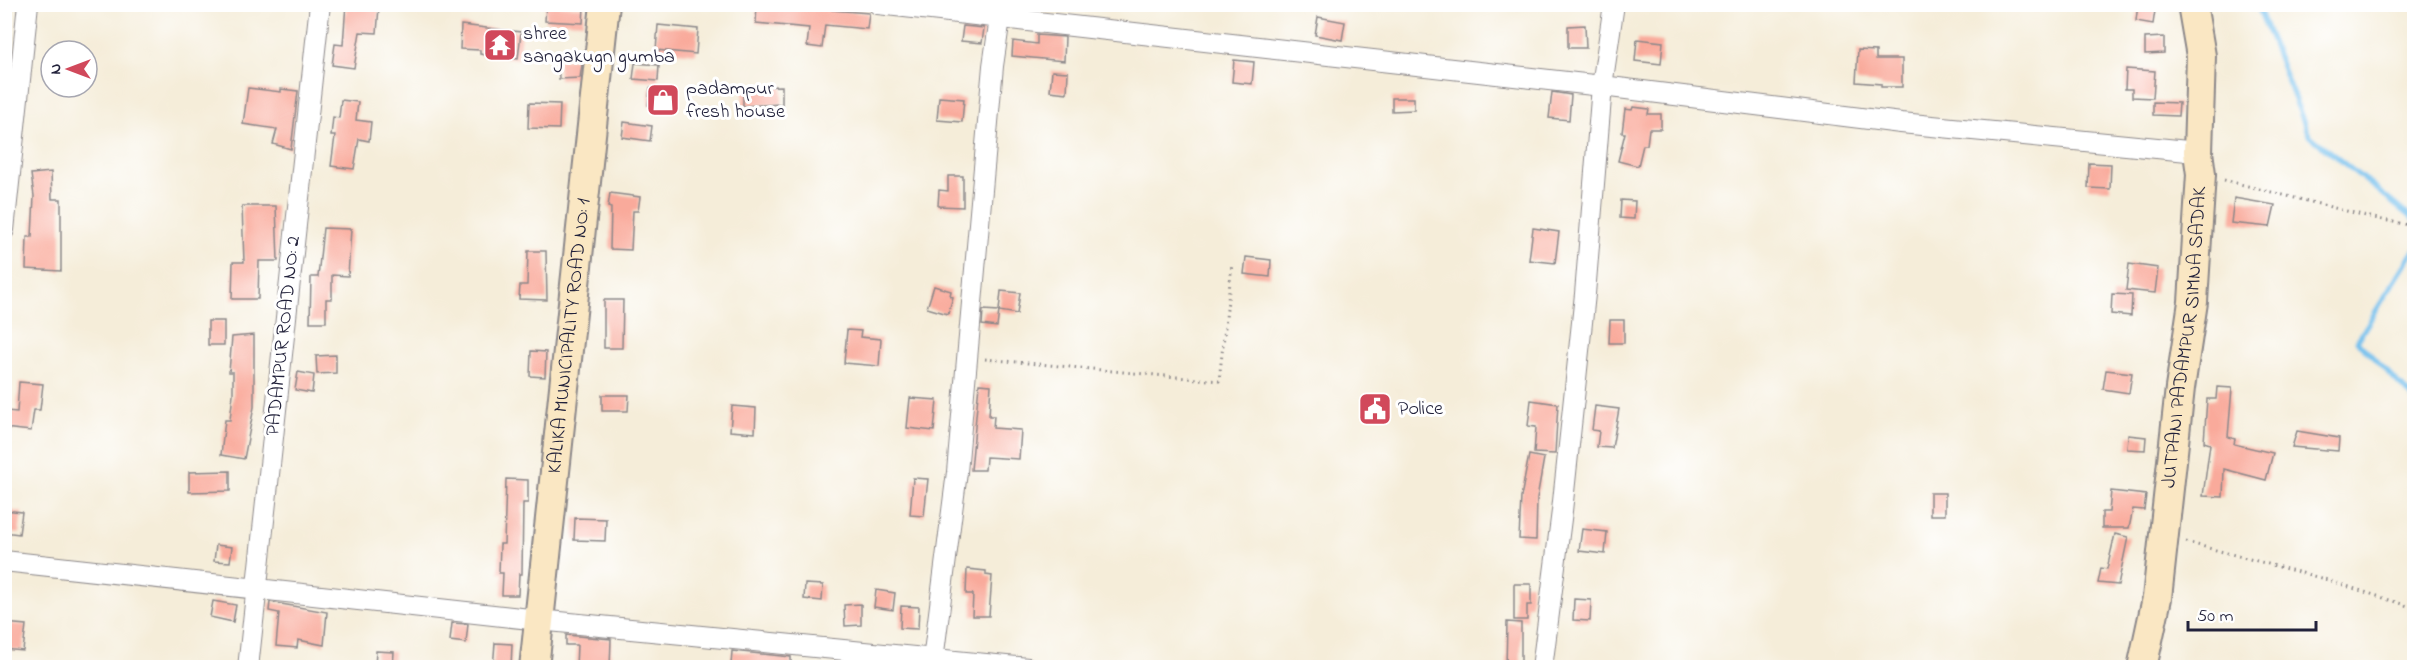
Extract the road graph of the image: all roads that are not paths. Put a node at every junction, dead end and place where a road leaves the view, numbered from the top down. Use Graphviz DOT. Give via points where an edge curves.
graph roads {
  1 [pos="28,4"];
  2 [pos="320,4"];
  3 [pos="605,4"];
  4 [pos="878,4"];
  5 [pos="1614,4"];
  6 [pos="2192,4"];
  7 [pos="1001,12"];
  8 [pos="1602,86"];
  9 [pos="2200,163"];
  10 [pos="4,230"];
  11 [pos="4,561"];
  12 [pos="256,590"];
  13 [pos="539,620"];
  14 [pos="933,662"];
  15 [pos="248,668"];
  16 [pos="534,668"];
  17 [pos="1028,668"];
  18 [pos="1542,668"];
  19 [pos="2142,668"];
  1 -- 10 [label="street"];
  2 -- 12 [label="street, PADAMPUR ROAD NO: 2"];
  3 -- 13 [label="street, KALIKA MUNICIPALITY ROAD NO: 1"];
  4 -- 7 [label="street"];
  5 -- 8 [label="street"];
  6 -- 9 [label="street, JUTPANI PADAMPUR SIMNA SADAK" via="2200,56"];
  7 -- 8 [label="street"];
  7 -- 14 [label="street" via="957,472"];
  8 -- 9 [label="street"];
  8 -- 18 [label="street" via="1585,294"];
  9 -- 19 [label="street, JUTPANI PADAMPUR SIMNA SADAK" via="2193,302 2157,598"];
  11 -- 12 [label="street"];
  12 -- 13 [label="street"];
  12 -- 15 [label="street, PADAMPUR ROAD NO: 2"];
  13 -- 14 [label="street"];
  13 -- 16 [label="street, KALIKA MUNICIPALITY ROAD NO: 1"];
  14 -- 17 [label="street"];
}
